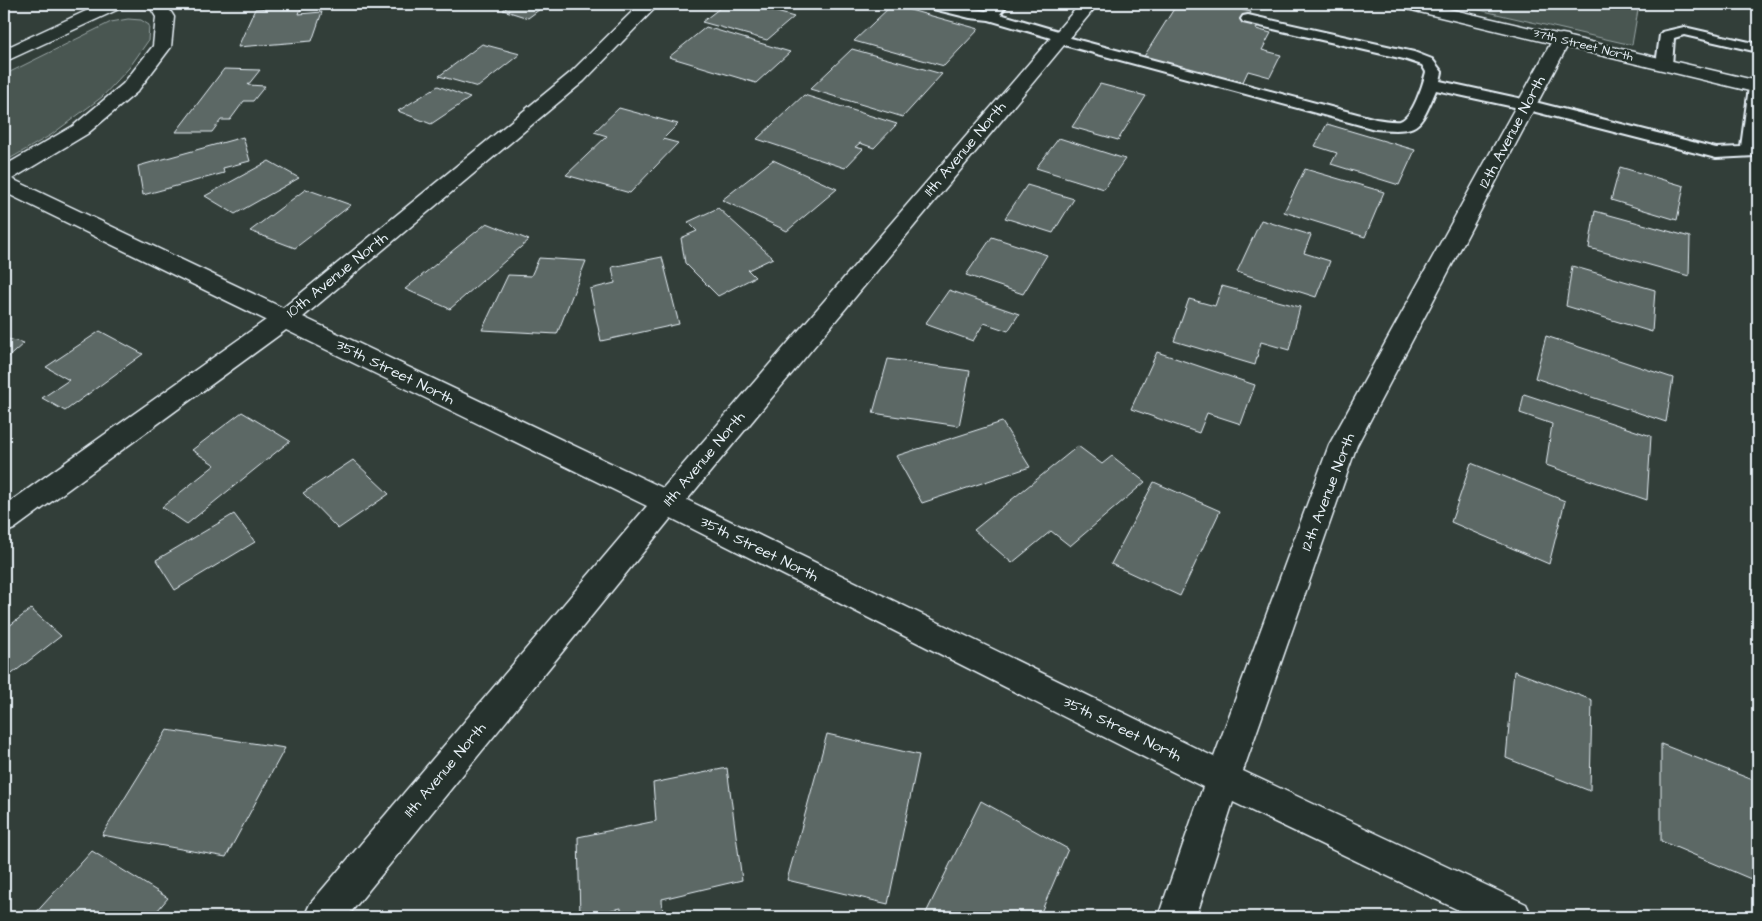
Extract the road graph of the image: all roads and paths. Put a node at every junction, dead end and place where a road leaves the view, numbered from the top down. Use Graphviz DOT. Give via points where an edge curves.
graph roads {
  1 [pos="115,4"];
  2 [pos="157,4"];
  3 [pos="650,4"];
  4 [pos="930,4"];
  5 [pos="1001,4"];
  6 [pos="1089,4"];
  7 [pos="1407,4"];
  8 [pos="990,16"];
  9 [pos="1248,19"];
  10 [pos="1059,38"];
  11 [pos="1562,39"];
  12 [pos="1758,48"];
  13 [pos="4,56"];
  14 [pos="1664,65"];
  15 [pos="1431,84"];
  16 [pos="1758,87"];
  17 [pos="1526,106"];
  18 [pos="4,175"];
  19 [pos="4,184"];
  20 [pos="286,318"];
  21 [pos="666,503"];
  22 [pos="4,521"];
  23 [pos="1223,779"];
  24 [pos="323,917"];
  25 [pos="1178,917"];
  26 [pos="1513,917"];
  1 -- 13 [label="street"];
  2 -- 18 [label="street" via="165,17 162,47 130,88 80,130"];
  3 -- 20 [label="street, 10th Avenue North" via="577,77"];
  4 -- 8 [label="lane"];
  5 -- 8 [label="lane"];
  6 -- 10 [label="street, 11th Avenue North"];
  7 -- 11 [label="street, 37th Street North"];
  8 -- 10 [label="lane"];
  9 -- 15 [label="lane" via="1409,55 1427,62 1434,72"];
  10 -- 15 [label="lane" via="1375,124 1402,126 1416,118"];
  10 -- 21 [label="street, 11th Avenue North"];
  11 -- 14 [label="street, 37th Street North"];
  11 -- 17 [label="street, 12th Avenue North"];
  12 -- 14 [label="lane" via="1684,31 1667,35"];
  14 -- 16 [label="street, 37th Street North"];
  15 -- 17 [label="lane"];
  16 -- 17 [label="lane" via="1749,152 1716,153"];
  17 -- 23 [label="street, 12th Avenue North" via="1343,445"];
  19 -- 20 [label="street, 35th Street North"];
  20 -- 21 [label="street, 35th Street North"];
  20 -- 22 [label="street, 10th Avenue North"];
  21 -- 23 [label="street, 35th Street North"];
  21 -- 24 [label="street, 11th Avenue North"];
  23 -- 25 [label="street, 12th Avenue North"];
  23 -- 26 [label="street, 35th Street North"];
}
